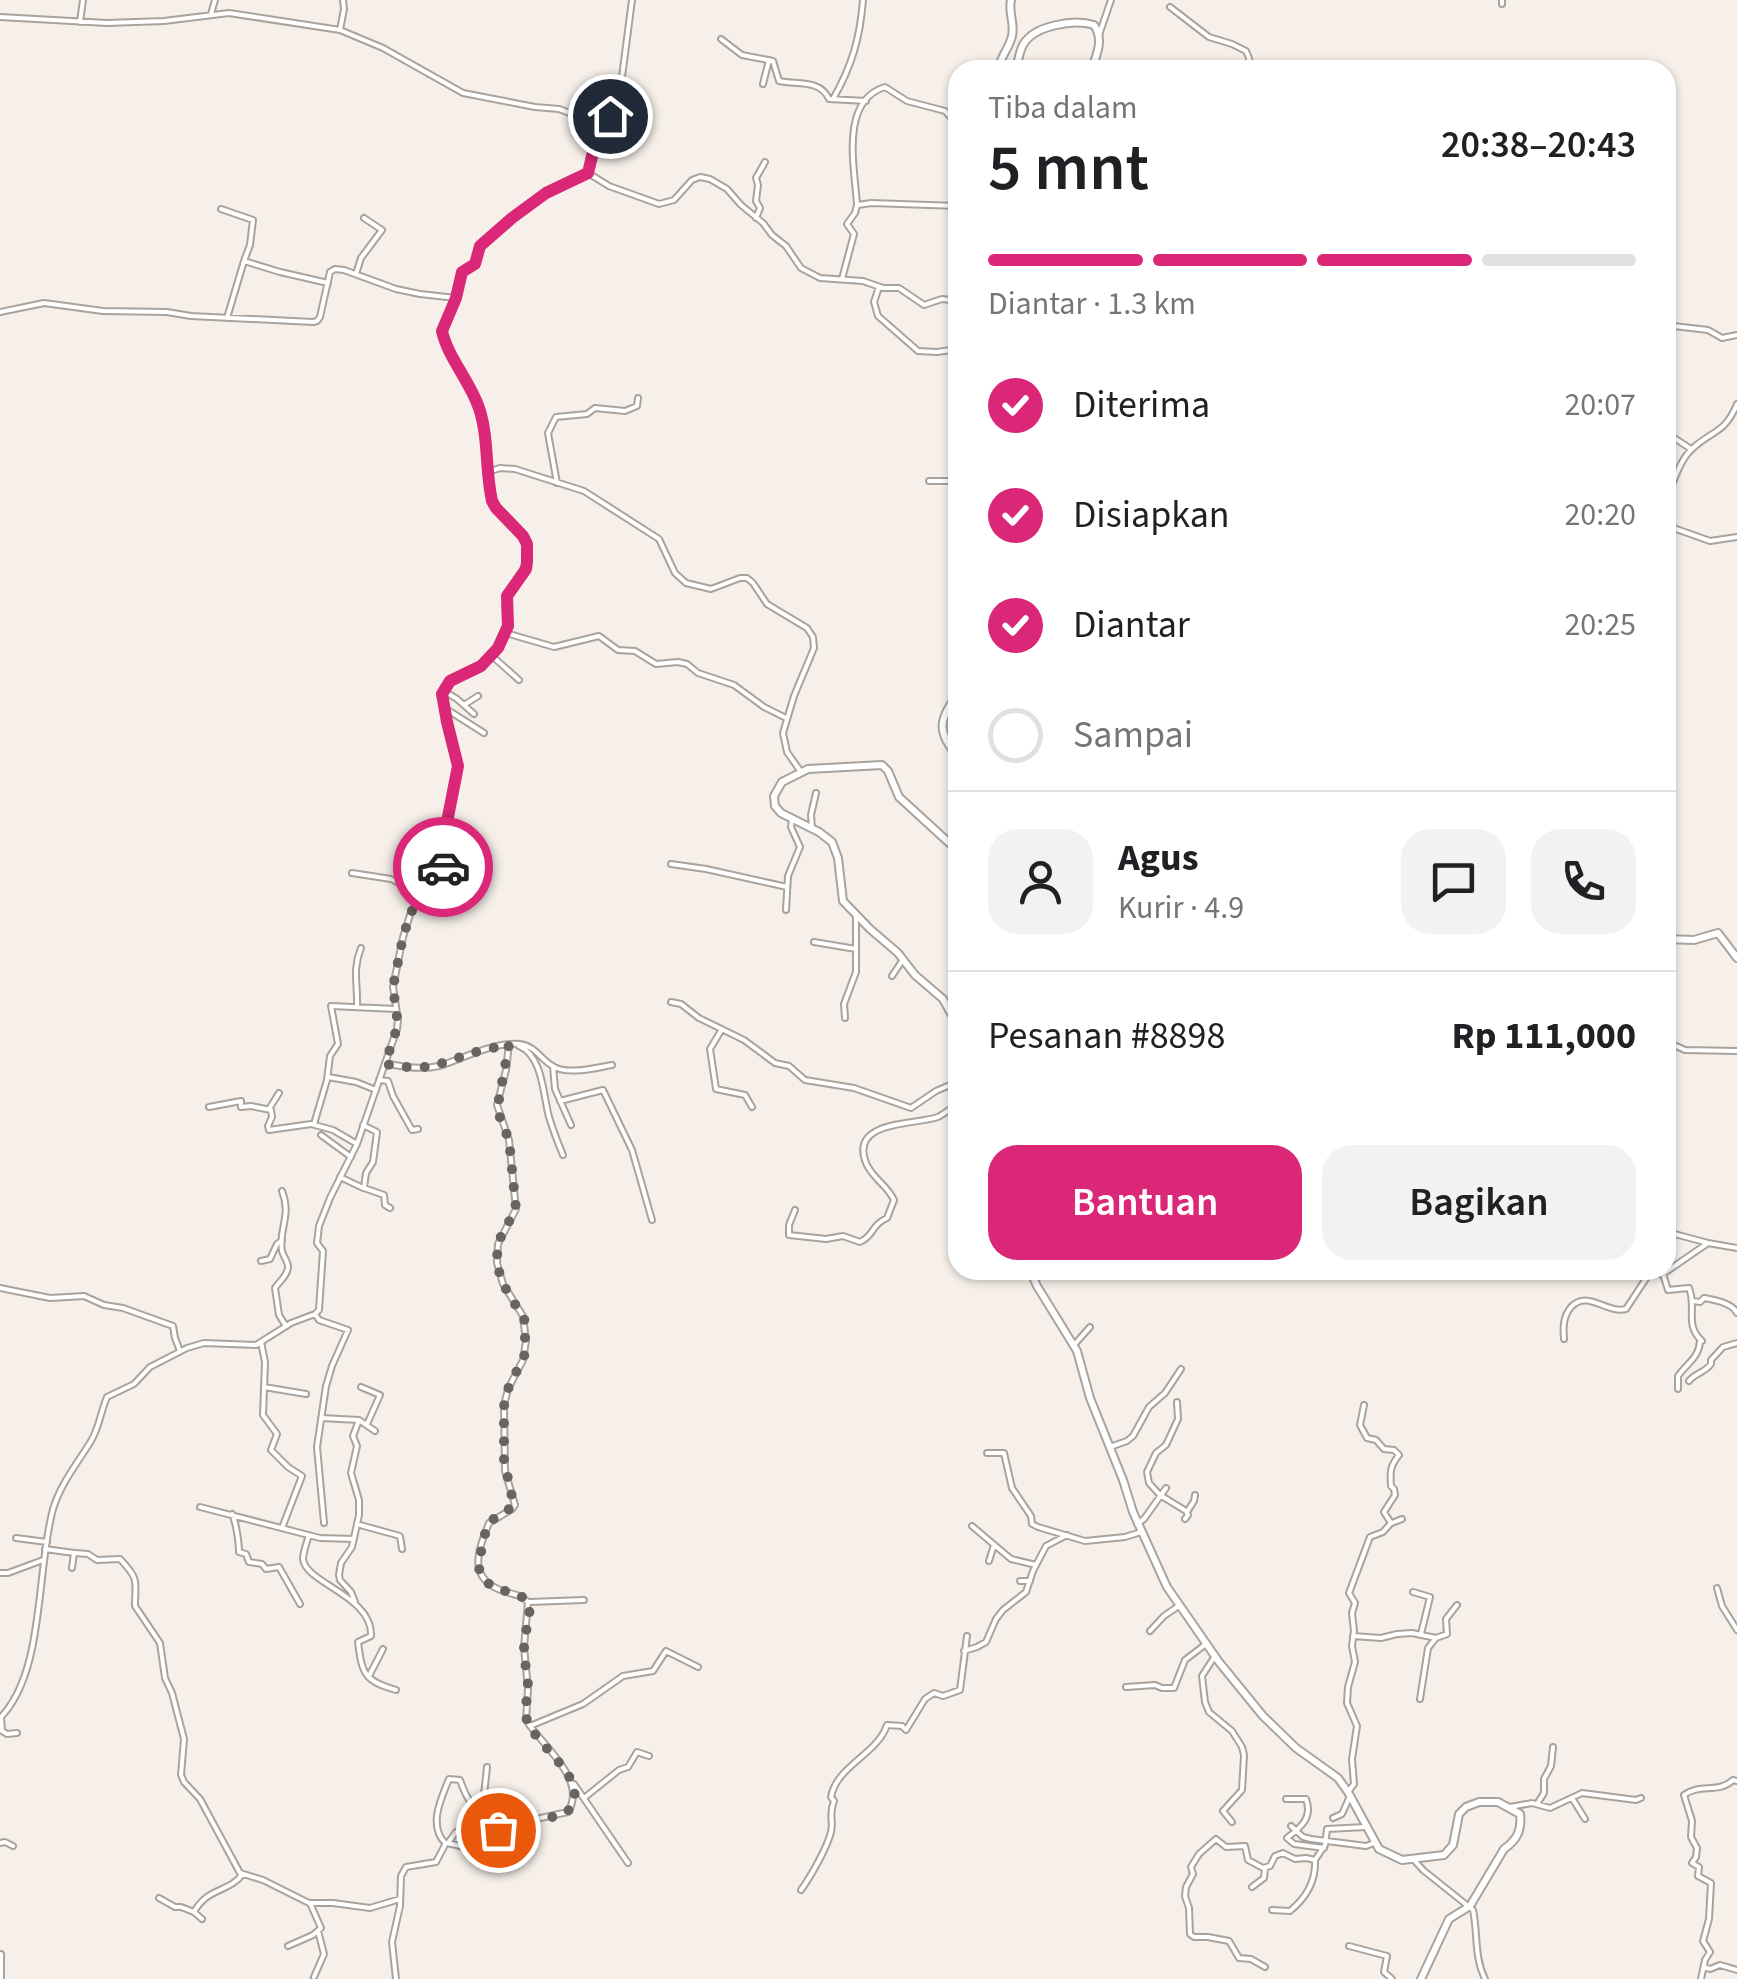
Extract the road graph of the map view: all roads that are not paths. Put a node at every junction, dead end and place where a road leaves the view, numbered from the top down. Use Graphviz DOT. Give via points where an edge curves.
graph roads {
  1 [pos="83,0"];
  2 [pos="215,0"];
  3 [pos="343,0"];
  4 [pos="632,0"];
  5 [pos="863,0"];
  6 [pos="1011,0"];
  7 [pos="1111,0"];
  8 [pos="1170,7"];
  9 [pos="211,14"];
  10 [pos="0,17"];
  11 [pos="80,22"];
  12 [pos="340,30"];
  13 [pos="1099,35"];
  14 [pos="721,39"];
  15 [pos="768,60"];
  16 [pos="1001,60"];
  17 [pos="1018,60"];
  18 [pos="1094,60"];
  19 [pos="1249,60"];
  20 [pos="763,84"];
  21 [pos="833,100"];
  22 [pos="866,101"];
  23 [pos="948,114"];
  24 [pos="606,126"];
  25 [pos="765,162"];
  26 [pos="588,173"];
  27 [pos="857,205"];
  28 [pos="948,206"];
  29 [pos="221,209"];
  30 [pos="364,218"];
  31 [pos="756,218"];
  32 [pos="244,261"];
  33 [pos="356,274"];
  34 [pos="842,279"];
  35 [pos="328,284"];
  36 [pos="879,287"];
  37 [pos="456,298"];
  38 [pos="948,299"];
  39 [pos="0,312"];
  40 [pos="227,318"];
  41 [pos="1676,326"];
  42 [pos="1737,334"];
  43 [pos="948,350"];
  44 [pos="638,398"];
  45 [pos="1737,404"];
  46 [pos="1676,439"];
  47 [pos="1692,449"];
  48 [pos="488,472"];
  49 [pos="1676,475"];
  50 [pos="930,481"];
  51 [pos="948,481"];
  52 [pos="558,483"];
  53 [pos="1676,529"];
  54 [pos="1737,537"];
  55 [pos="506,633"];
  56 [pos="492,656"];
  57 [pos="519,680"];
  58 [pos="444,691"];
  59 [pos="478,696"];
  60 [pos="464,705"];
  61 [pos="443,706"];
  62 [pos="948,709"];
  63 [pos="474,714"];
  64 [pos="786,718"];
  65 [pos="484,733"];
  66 [pos="948,745"];
  67 [pos="801,772"];
  68 [pos="816,792"];
  69 [pos="792,819"];
  70 [pos="812,828"];
  71 [pos="948,842"];
  72 [pos="671,864"];
  73 [pos="352,873"];
  74 [pos="787,887"];
  75 [pos="425,896"];
  76 [pos="786,910"];
  77 [pos="856,916"];
  78 [pos="1676,939"];
  79 [pos="814,942"];
  80 [pos="360,948"];
  81 [pos="856,949"];
  82 [pos="1737,958"];
  83 [pos="902,961"];
  84 [pos="892,976"];
  85 [pos="671,1002"];
  86 [pos="357,1007"];
  87 [pos="948,1007"];
  88 [pos="396,1009"];
  89 [pos="845,1018"];
  90 [pos="722,1029"];
  91 [pos="512,1044"];
  92 [pos="1676,1046"];
  93 [pos="1737,1051"];
  94 [pos="385,1064"];
  95 [pos="552,1066"];
  96 [pos="612,1066"];
  97 [pos="328,1077"];
  98 [pos="379,1080"];
  99 [pos="948,1086"];
  100 [pos="376,1090"];
  101 [pos="279,1093"];
  102 [pos="560,1101"];
  103 [pos="209,1107"];
  104 [pos="752,1107"];
  105 [pos="269,1109"];
  106 [pos="948,1110"];
  107 [pos="314,1124"];
  108 [pos="363,1125"];
  109 [pos="571,1125"];
  110 [pos="418,1129"];
  111 [pos="321,1135"];
  112 [pos="358,1144"];
  113 [pos="563,1155"];
  114 [pos="351,1157"];
  115 [pos="340,1177"];
  116 [pos="364,1188"];
  117 [pos="282,1192"];
  118 [pos="390,1208"];
  119 [pos="795,1210"];
  120 [pos="652,1220"];
  121 [pos="1676,1235"];
  122 [pos="282,1240"];
  123 [pos="1708,1243"];
  124 [pos="1737,1248"];
  125 [pos="261,1261"];
  126 [pos="1676,1266"];
  127 [pos="1034,1280"];
  128 [pos="1642,1280"];
  129 [pos="1666,1280"];
  130 [pos="0,1288"];
  131 [pos="1693,1300"];
  132 [pos="1737,1313"];
  133 [pos="316,1314"];
  134 [pos="286,1326"];
  135 [pos="1090,1327"];
  136 [pos="1564,1339"];
  137 [pos="261,1342"];
  138 [pos="1737,1343"];
  139 [pos="1074,1345"];
  140 [pos="180,1351"];
  141 [pos="1181,1369"];
  142 [pos="1690,1381"];
  143 [pos="264,1386"];
  144 [pos="360,1388"];
  145 [pos="1678,1389"];
  146 [pos="306,1394"];
  147 [pos="1177,1402"];
  148 [pos="1364,1405"];
  149 [pos="321,1418"];
  150 [pos="358,1420"];
  151 [pos="367,1424"];
  152 [pos="374,1431"];
  153 [pos="1110,1447"];
  154 [pos="987,1452"];
  155 [pos="1166,1488"];
  156 [pos="1160,1495"];
  157 [pos="1195,1495"];
  158 [pos="200,1507"];
  159 [pos="232,1514"];
  160 [pos="1402,1519"];
  161 [pos="324,1523"];
  162 [pos="358,1524"];
  163 [pos="972,1526"];
  164 [pos="1389,1526"];
  165 [pos="282,1528"];
  166 [pos="1139,1528"];
  167 [pos="309,1535"];
  168 [pos="1067,1535"];
  169 [pos="16,1538"];
  170 [pos="354,1539"];
  171 [pos="46,1542"];
  172 [pos="994,1545"];
  173 [pos="45,1549"];
  174 [pos="402,1549"];
  175 [pos="75,1554"];
  176 [pos="43,1560"];
  177 [pos="989,1561"];
  178 [pos="1036,1565"];
  179 [pos="72,1568"];
  180 [pos="0,1573"];
  181 [pos="1020,1581"];
  182 [pos="1030,1581"];
  183 [pos="1717,1588"];
  184 [pos="1414,1592"];
  185 [pos="584,1600"];
  186 [pos="528,1602"];
  187 [pos="300,1604"];
  188 [pos="1180,1605"];
  189 [pos="1456,1605"];
  190 [pos="356,1606"];
  191 [pos="1150,1630"];
  192 [pos="1737,1630"];
  193 [pos="1421,1634"];
  194 [pos="967,1636"];
  195 [pos="1354,1636"];
  196 [pos="1436,1638"];
  197 [pos="1206,1644"];
  198 [pos="383,1650"];
  199 [pos="964,1651"];
  200 [pos="1215,1656"];
  201 [pos="698,1667"];
  202 [pos="368,1677"];
  203 [pos="1126,1686"];
  204 [pos="396,1690"];
  205 [pos="1420,1699"];
  206 [pos="1,1718"];
  207 [pos="530,1726"];
  208 [pos="17,1733"];
  209 [pos="1553,1747"];
  210 [pos="649,1756"];
  211 [pos="487,1767"];
  212 [pos="571,1780"];
  213 [pos="1737,1782"];
  214 [pos="1349,1794"];
  215 [pos="584,1798"];
  216 [pos="1572,1798"];
  217 [pos="1641,1798"];
  218 [pos="1286,1799"];
  219 [pos="1536,1804"];
  220 [pos="1510,1807"];
  221 [pos="484,1812"];
  222 [pos="1333,1818"];
  223 [pos="1585,1819"];
  224 [pos="1232,1822"];
  225 [pos="515,1825"];
  226 [pos="1291,1826"];
  227 [pos="1365,1827"];
  228 [pos="485,1830"];
  229 [pos="1297,1830"];
  230 [pos="1326,1840"];
  231 [pos="0,1843"];
  232 [pos="447,1843"];
  233 [pos="1374,1843"];
  234 [pos="13,1846"];
  235 [pos="1324,1848"];
  236 [pos="1315,1860"];
  237 [pos="1414,1860"];
  238 [pos="628,1863"];
  239 [pos="1265,1868"];
  240 [pos="243,1874"];
  241 [pos="1252,1887"];
  242 [pos="801,1890"];
  243 [pos="159,1898"];
  244 [pos="400,1899"];
  245 [pos="310,1903"];
  246 [pos="1470,1906"];
  247 [pos="1272,1910"];
  248 [pos="194,1912"];
  249 [pos="202,1919"];
  250 [pos="318,1931"];
  251 [pos="288,1946"];
  252 [pos="1349,1946"];
  253 [pos="1,1954"];
  254 [pos="1704,1967"];
  255 [pos="1264,1968"];
  256 [pos="1737,1970"];
  257 [pos="314,1977"];
  258 [pos="1,1979"];
  259 [pos="396,1979"];
  260 [pos="1392,1979"];
  261 [pos="1421,1979"];
  262 [pos="1485,1979"];
  263 [pos="1701,1979"];
  1 -- 11 [label="street"];
  2 -- 9 [label="street"];
  3 -- 12 [label="street"];
  4 -- 24 [label="street" via="621,89"];
  5 -- 21 [label="street" via="852,65"];
  6 -- 16 [label="main road" via="1012,35"];
  7 -- 13 [label="street"];
  8 -- 19 [label="street" via="1209,37 1246,51"];
  9 -- 11 [label="street" via="164,22"];
  9 -- 12 [label="street"];
  10 -- 11 [label="street"];
  12 -- 24 [label="street" via="468,95 563,110"];
  13 -- 17 [label="main road" via="1087,22 1042,30 1022,46"];
  13 -- 18 [label="main road"];
  14 -- 15 [label="street" via="742,55"];
  15 -- 20 [label="street"];
  15 -- 21 [label="street" via="779,81 803,81"];
  21 -- 22 [label="street"];
  22 -- 23 [label="street" via="885,87"];
  22 -- 27 [label="street" via="854,129"];
  24 -- 26 [label="street"];
  25 -- 31 [label="street" via="756,178"];
  26 -- 31 [label="street" via="659,204 674,200 692,180 707,178"];
  26 -- 37 [label="street" via="534,201 480,246 475,264 462,272"];
  27 -- 28 [label="street"];
  27 -- 34 [label="street" via="847,224 854,234"];
  29 -- 32 [label="street" via="253,220"];
  30 -- 33 [label="street" via="382,230"];
  31 -- 34 [label="street" via="800,268"];
  32 -- 35 [label="street"];
  32 -- 40 [label="street"];
  33 -- 35 [label="street" via="332,270"];
  33 -- 37 [label="street"];
  34 -- 36 [label="street"];
  35 -- 40 [label="street" via="318,321"];
  36 -- 38 [label="street" via="900,288 924,305"];
  36 -- 43 [label="street" via="878,316 918,350"];
  37 -- 48 [label="street" via="442,334 478,406"];
  39 -- 40 [label="street" via="44,304"];
  41 -- 42 [label="street" via="1722,338"];
  44 -- 52 [label="street" via="629,410 556,416 548,433"];
  45 -- 47 [label="street" via="1725,426"];
  46 -- 47 [label="street"];
  47 -- 49 [label="street"];
  48 -- 52 [label="street" via="515,469"];
  48 -- 55 [label="street" via="494,505 520,531 528,551 526,569 507,596"];
  50 -- 51 [label="street"];
  52 -- 64 [label="street" via="656,536 686,583 710,589 747,578 767,604 807,628 814,648"];
  53 -- 54 [label="street" via="1710,542"];
  55 -- 56 [label="street"];
  55 -- 64 [label="street" via="554,647 600,636 652,663 686,664"];
  56 -- 57 [label="street"];
  56 -- 58 [label="street" via="453,678"];
  58 -- 60 [label="street"];
  58 -- 61 [label="street"];
  59 -- 60 [label="street"];
  60 -- 63 [label="street"];
  61 -- 65 [label="street"];
  61 -- 75 [label="street" via="458,770 448,817 450,850"];
  62 -- 66 [label="main road" via="941,730"];
  64 -- 67 [label="street" via="787,752"];
  67 -- 69 [label="main road" via="782,782 774,796 778,810"];
  67 -- 71 [label="main road" via="882,765 899,796"];
  68 -- 70 [label="street"];
  69 -- 70 [label="main road"];
  69 -- 74 [label="street" via="800,847"];
  70 -- 77 [label="main road" via="832,842 842,897"];
  72 -- 74 [label="street"];
  73 -- 75 [label="street" via="391,879"];
  74 -- 76 [label="street"];
  75 -- 88 [label="street" via="403,937 393,987"];
  77 -- 81 [label="street"];
  77 -- 83 [label="main road"];
  78 -- 82 [label="main road" via="1718,933"];
  79 -- 81 [label="street"];
  80 -- 86 [label="street" via="354,967"];
  81 -- 89 [label="street"];
  83 -- 84 [label="street"];
  83 -- 87 [label="main road"];
  85 -- 90 [label="street"];
  86 -- 88 [label="street"];
  86 -- 97 [label="street" via="331,1006 338,1044"];
  88 -- 94 [label="street" via="397,1030"];
  90 -- 99 [label="street" via="805,1080 907,1107"];
  90 -- 104 [label="street" via="710,1052 716,1090 745,1095"];
  91 -- 94 [label="street" via="431,1067"];
  91 -- 95 [label="street" via="529,1046"];
  91 -- 113 [label="street" via="527,1049 535,1063"];
  91 -- 186 [label="street" via="498,1105 516,1209 498,1244 497,1263 525,1321 526,1341 504,1406 504,1460 514,1506 489,1522 478,1564 488,1585"];
  92 -- 93 [label="street"];
  94 -- 98 [label="street"];
  95 -- 96 [label="street"];
  95 -- 102 [label="street"];
  97 -- 100 [label="street"];
  97 -- 107 [label="street"];
  98 -- 100 [label="street"];
  98 -- 110 [label="street" via="388,1080 406,1122"];
  100 -- 108 [label="street"];
  101 -- 105 [label="street"];
  102 -- 109 [label="street"];
  102 -- 120 [label="street" via="603,1090 637,1162"];
  103 -- 105 [label="street" via="242,1100 241,1107"];
  105 -- 107 [label="street" via="270,1130"];
  106 -- 119 [label="street" via="888,1124 866,1141 868,1166 894,1200 868,1238 789,1234"];
  107 -- 112 [label="street"];
  108 -- 112 [label="street"];
  108 -- 116 [label="street" via="377,1132"];
  111 -- 114 [label="street"];
  112 -- 114 [label="street"];
  114 -- 115 [label="street"];
  115 -- 116 [label="street"];
  115 -- 133 [label="street" via="316,1243 323,1251"];
  116 -- 118 [label="street" via="384,1195"];
  117 -- 122 [label="street"];
  121 -- 123 [label="street"];
  122 -- 125 [label="street"];
  122 -- 134 [label="street" via="288,1271 275,1288"];
  123 -- 124 [label="street"];
  123 -- 126 [label="street"];
  127 -- 139 [label="main road"];
  128 -- 136 [label="street" via="1626,1309 1577,1302 1564,1320"];
  129 -- 131 [label="street" via="1668,1289 1687,1286"];
  130 -- 140 [label="street" via="50,1298 84,1296 174,1326"];
  131 -- 132 [label="street" via="1715,1300"];
  131 -- 145 [label="street" via="1694,1332 1702,1341 1678,1376"];
  133 -- 134 [label="street"];
  133 -- 149 [label="street" via="348,1330"];
  134 -- 137 [label="street"];
  135 -- 139 [label="street"];
  137 -- 140 [label="street"];
  137 -- 143 [label="street"];
  138 -- 142 [label="street" via="1724,1347"];
  139 -- 153 [label="main road"];
  140 -- 171 [label="street" via="108,1397 92,1439 66,1477"];
  141 -- 153 [label="street" via="1133,1436"];
  143 -- 146 [label="street"];
  143 -- 165 [label="street" via="264,1419 277,1434 271,1450 302,1476"];
  144 -- 151 [label="street" via="380,1396"];
  147 -- 156 [label="street" via="1178,1420 1147,1472"];
  148 -- 164 [label="street" via="1360,1426 1367,1438 1399,1455 1389,1473 1395,1492 1384,1512"];
  149 -- 150 [label="street"];
  149 -- 161 [label="street" via="316,1457"];
  150 -- 151 [label="street"];
  150 -- 162 [label="street" via="351,1473"];
  151 -- 152 [label="street"];
  153 -- 166 [label="main road"];
  154 -- 168 [label="street" via="1004,1453 1012,1488 1032,1524"];
  155 -- 156 [label="street"];
  156 -- 157 [label="street" via="1186,1516"];
  156 -- 166 [label="street"];
  158 -- 159 [label="street"];
  159 -- 165 [label="street"];
  159 -- 187 [label="street" via="239,1552 249,1562 278,1567"];
  160 -- 164 [label="street"];
  162 -- 170 [label="street"];
  162 -- 174 [label="street" via="400,1536"];
  163 -- 172 [label="street"];
  164 -- 195 [label="street" via="1370,1537 1350,1586"];
  165 -- 167 [label="street"];
  166 -- 168 [label="street" via="1092,1541"];
  166 -- 188 [label="main road"];
  167 -- 170 [label="street"];
  167 -- 190 [label="street" via="304,1565"];
  168 -- 178 [label="street" via="1046,1546"];
  169 -- 171 [label="street"];
  170 -- 190 [label="street" via="339,1575"];
  171 -- 173 [label="street"];
  172 -- 177 [label="street"];
  172 -- 178 [label="street" via="1011,1559"];
  173 -- 175 [label="street"];
  173 -- 176 [label="street"];
  175 -- 179 [label="street"];
  175 -- 240 [label="street" via="120,1559 133,1574 135,1606 160,1642 178,1716 181,1775"];
  176 -- 180 [label="street"];
  176 -- 206 [label="street" via="30,1662"];
  178 -- 182 [label="street"];
  181 -- 182 [label="street"];
  182 -- 199 [label="street" via="986,1642"];
  183 -- 192 [label="street"];
  184 -- 193 [label="street" via="1430,1596"];
  185 -- 186 [label="street"];
  186 -- 207 [label="street"];
  188 -- 191 [label="street"];
  188 -- 197 [label="main road"];
  189 -- 196 [label="street" via="1446,1620 1448,1634"];
  190 -- 202 [label="street" via="371,1623 369,1638 358,1642"];
  193 -- 195 [label="street"];
  193 -- 196 [label="street"];
  194 -- 199 [label="street"];
  195 -- 214 [label="street" via="1347,1704 1358,1734"];
  196 -- 205 [label="street"];
  197 -- 200 [label="main road"];
  197 -- 203 [label="street" via="1185,1660 1174,1688"];
  198 -- 202 [label="street"];
  199 -- 242 [label="street" via="960,1690 934,1692 906,1730 887,1725 834,1784 833,1827"];
  200 -- 214 [label="main road" via="1262,1716"];
  200 -- 224 [label="street" via="1202,1676 1205,1702 1244,1754 1242,1790 1222,1810"];
  201 -- 207 [label="street" via="666,1650 654,1671 623,1676 583,1704"];
  202 -- 204 [label="street"];
  206 -- 208 [label="street" via="2,1731"];
  207 -- 212 [label="street"];
  209 -- 219 [label="street"];
  210 -- 215 [label="street" via="637,1752 628,1767"];
  211 -- 221 [label="street"];
  212 -- 215 [label="street"];
  212 -- 225 [label="street" via="568,1812"];
  213 -- 254 [label="street" via="1684,1795 1697,1848 1692,1863 1711,1882"];
  214 -- 222 [label="street" via="1342,1814"];
  214 -- 227 [label="main road"];
  215 -- 238 [label="street"];
  216 -- 217 [label="street"];
  216 -- 219 [label="street" via="1550,1808"];
  216 -- 223 [label="street"];
  218 -- 229 [label="street" via="1308,1800 1307,1818"];
  219 -- 220 [label="street"];
  220 -- 237 [label="main road" via="1489,1800 1466,1807 1451,1850"];
  220 -- 246 [label="main road" via="1520,1814 1520,1831"];
  221 -- 228 [label="street"];
  221 -- 232 [label="street" via="469,1801 460,1780 449,1779 437,1813 439,1837"];
  225 -- 228 [label="street"];
  225 -- 232 [label="street" via="491,1851"];
  226 -- 229 [label="street"];
  227 -- 230 [label="street" via="1330,1827"];
  227 -- 233 [label="main road"];
  228 -- 232 [label="street" via="455,1833"];
  229 -- 230 [label="street"];
  229 -- 235 [label="street" via="1290,1842"];
  230 -- 233 [label="street"];
  230 -- 235 [label="street"];
  231 -- 234 [label="street"];
  232 -- 244 [label="street" via="436,1862 402,1872"];
  233 -- 237 [label="main road" via="1394,1858"];
  235 -- 236 [label="street"];
  236 -- 239 [label="street" via="1283,1853"];
  236 -- 247 [label="street" via="1301,1901 1290,1912"];
  237 -- 246 [label="street"];
  239 -- 241 [label="street"];
  239 -- 255 [label="street" via="1248,1860 1245,1846 1214,1839 1193,1862 1185,1896 1192,1936 1229,1941 1239,1958"];
  240 -- 245 [label="street"];
  240 -- 248 [label="street" via="202,1899"];
  243 -- 248 [label="street"];
  244 -- 245 [label="street" via="370,1908"];
  244 -- 259 [label="street" via="392,1942"];
  245 -- 250 [label="street" via="322,1925"];
  246 -- 261 [label="main road" via="1449,1919"];
  246 -- 262 [label="street"];
  248 -- 249 [label="street"];
  250 -- 251 [label="street"];
  250 -- 257 [label="street" via="324,1954"];
  252 -- 260 [label="street" via="1386,1955 1384,1972"];
  253 -- 258 [label="street"];
  254 -- 256 [label="street"];
  254 -- 263 [label="street"];
}
